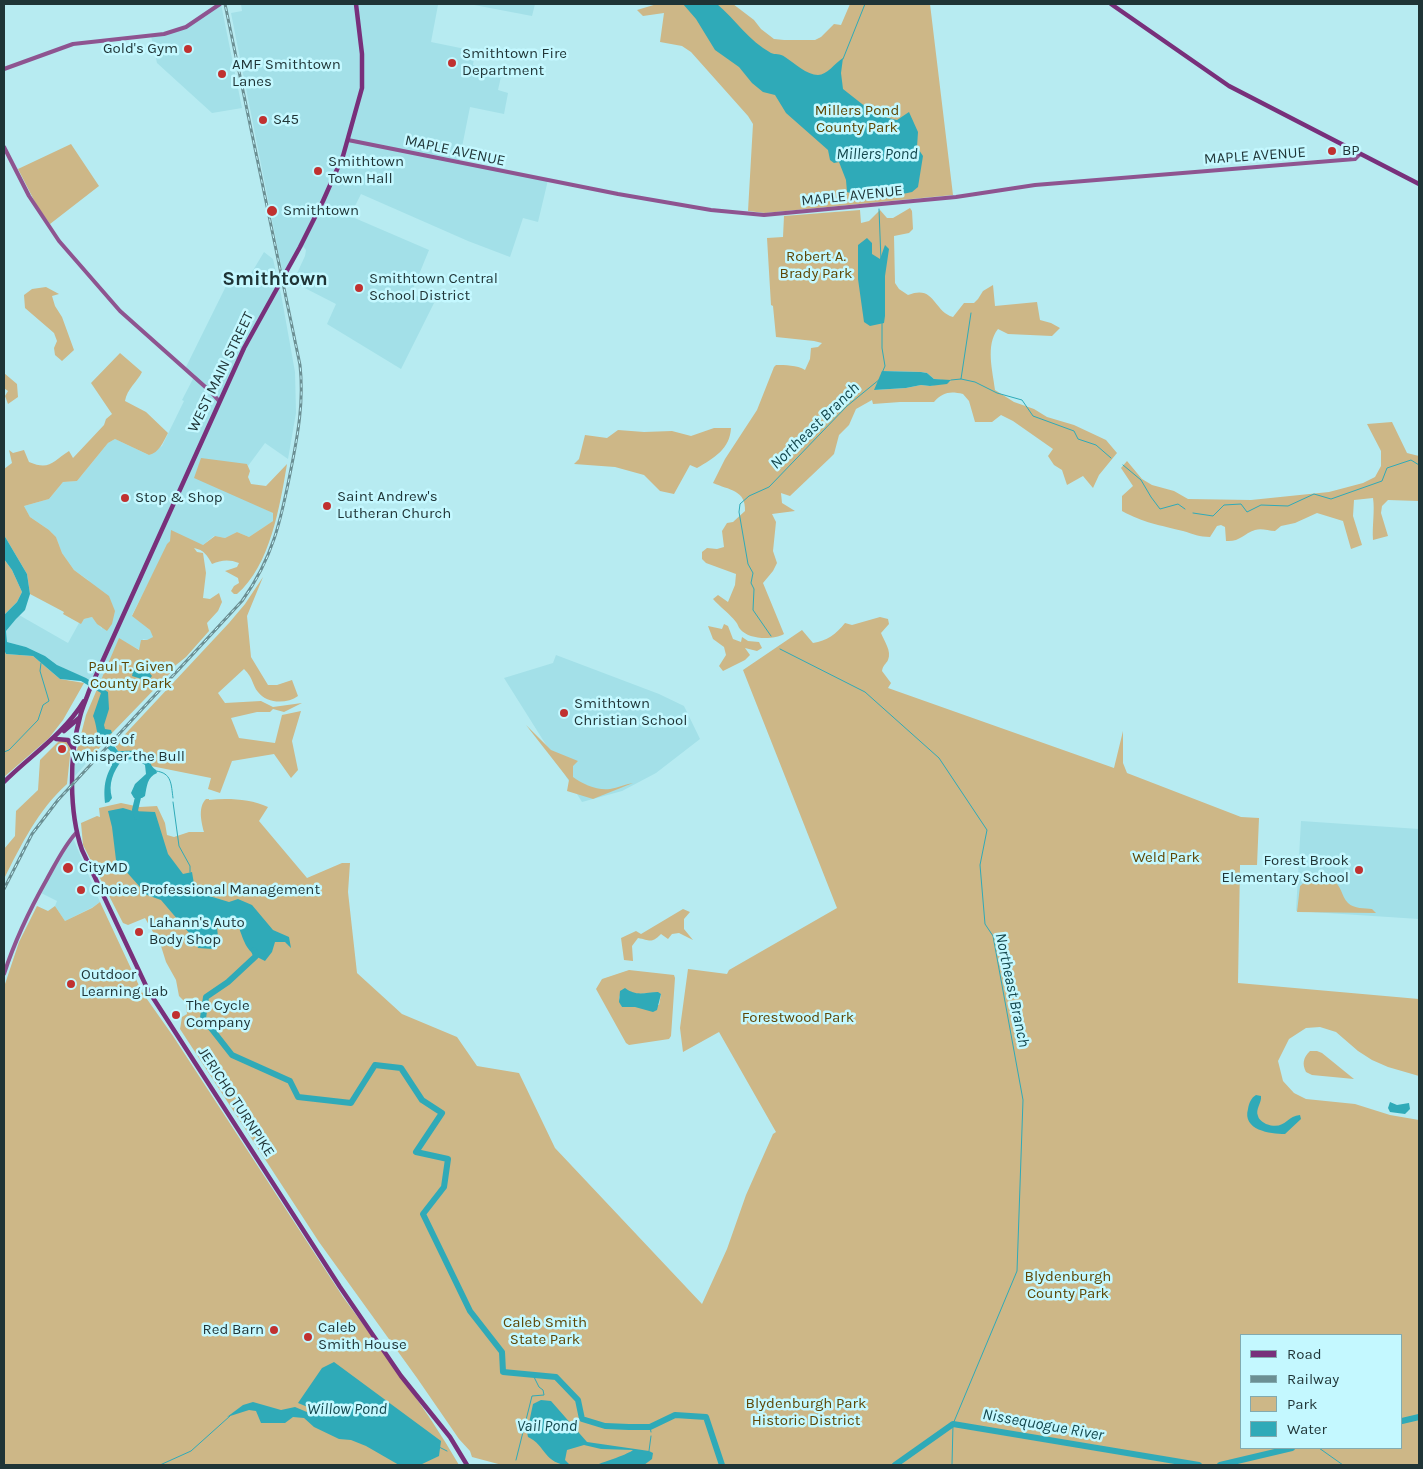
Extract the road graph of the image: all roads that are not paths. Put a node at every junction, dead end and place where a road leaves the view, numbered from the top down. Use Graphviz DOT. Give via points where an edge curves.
graph roads {
  1 [pos="220,4"];
  2 [pos="356,4"];
  3 [pos="1111,4"];
  4 [pos="4,69"];
  5 [pos="348,140"];
  6 [pos="4,146"];
  7 [pos="1360,154"];
  8 [pos="1419,184"];
  9 [pos="220,401"];
  10 [pos="90,691"];
  11 [pos="80,717"];
  12 [pos="69,725"];
  13 [pos="78,731"];
  14 [pos="56,739"];
  15 [pos="74,750"];
  16 [pos="4,782"];
  17 [pos="76,833"];
  18 [pos="4,974"];
  19 [pos="467,1465"];
  1 -- 4 [label="main road" via="186,27 164,34 73,44"];
  2 -- 5 [label="main road, WEST MAIN STREET" via="363,79"];
  3 -- 7 [label="main road" via="1229,86"];
  5 -- 7 [label="main road, MAPLE AVENUE" via="618,194 711,210 764,215 956,197 1035,185 1355,160"];
  5 -- 9 [label="main road, WEST MAIN STREET" via="323,202 244,348"];
  6 -- 9 [label="main road" via="29,196 59,241 120,310"];
  7 -- 8 [label="main road"];
  9 -- 10 [label="main road, WEST MAIN STREET"];
  10 -- 11 [label="main road, WEST MAIN STREET"];
  10 -- 12 [label="main road"];
  11 -- 12 [label="main road"];
  11 -- 13 [label="main road, JERICHO TURNPIKE"];
  12 -- 13 [label="main road"];
  12 -- 14 [label="main road"];
  12 -- 16 [label="main road"];
  13 -- 15 [label="main road, JERICHO TURNPIKE"];
  14 -- 15 [label="main road" via="68,740"];
  14 -- 16 [label="main road"];
  15 -- 17 [label="main road, JERICHO TURNPIKE"];
  17 -- 18 [label="main road" via="39,894 14,944"];
  17 -- 19 [label="main road, JERICHO TURNPIKE" via="148,990 340,1287"];
}
